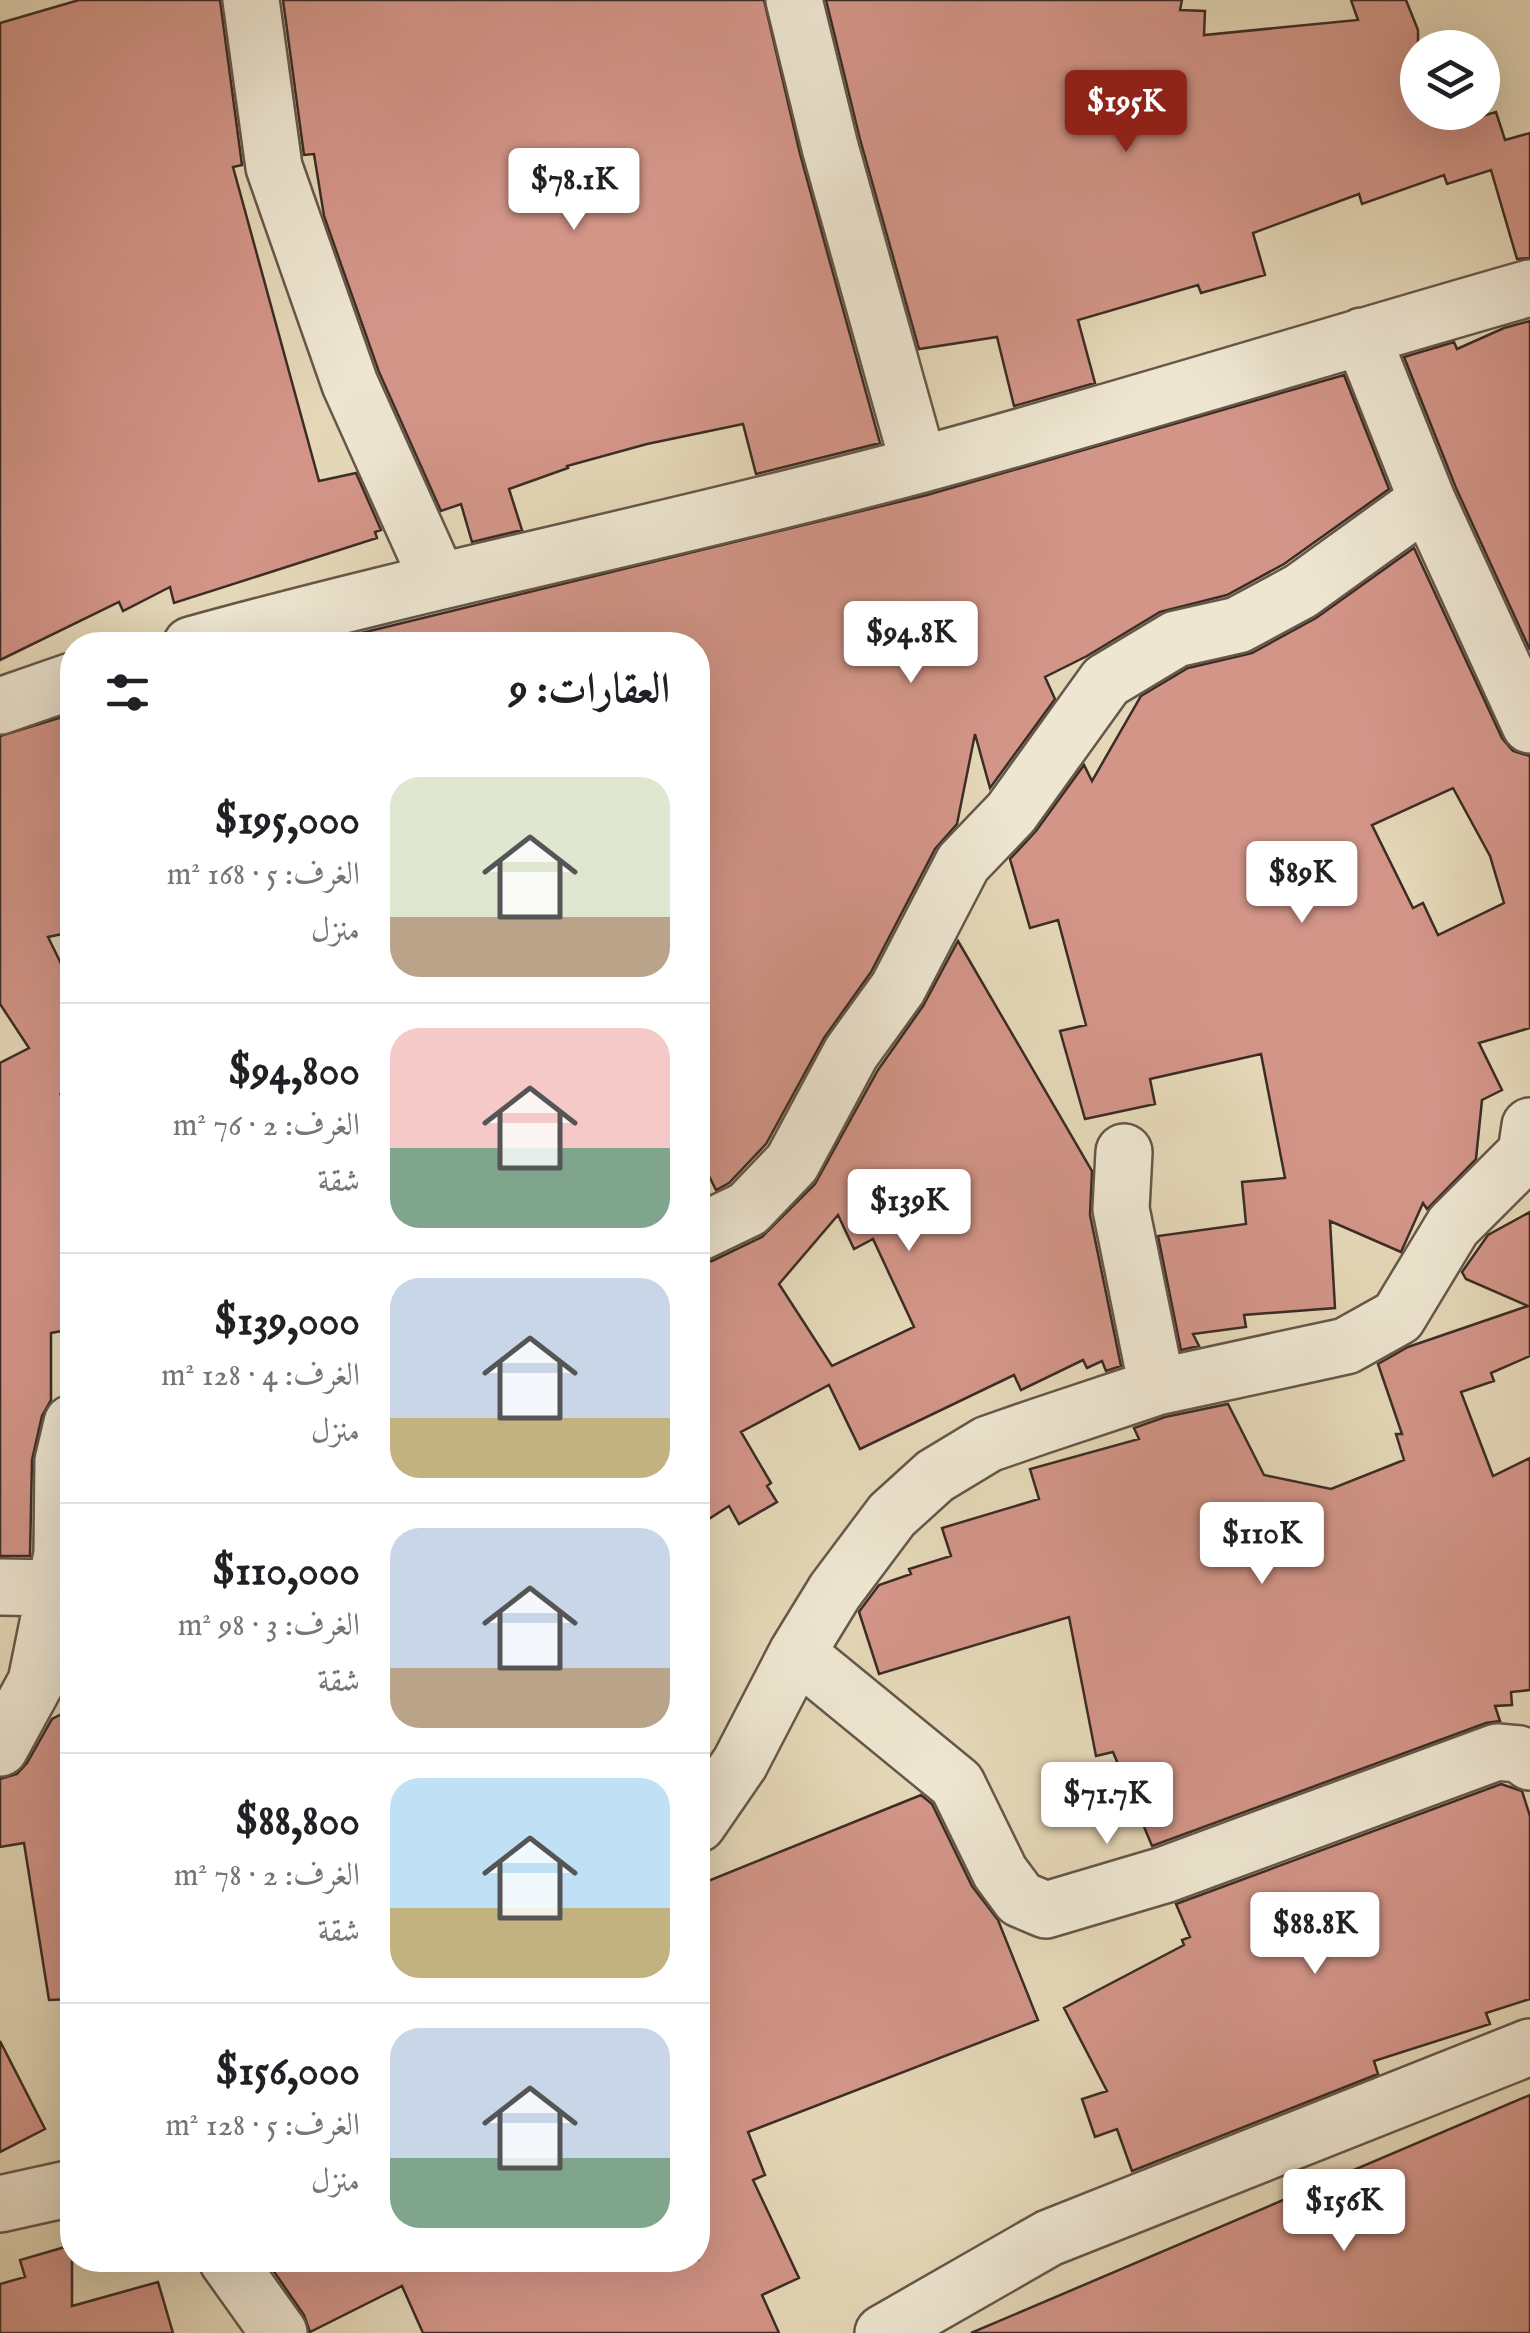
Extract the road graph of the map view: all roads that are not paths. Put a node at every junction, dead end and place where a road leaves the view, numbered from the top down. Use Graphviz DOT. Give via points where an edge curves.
graph roads {
  1 [pos="252,0"];
  2 [pos="794,0"];
  3 [pos="1530,288"];
  4 [pos="1362,336"];
  5 [pos="919,465"];
  6 [pos="1427,500"];
  7 [pos="438,580"];
  8 [pos="332,626"];
  9 [pos="287,632"];
  10 [pos="60,685"];
  11 [pos="0,706"];
  12 [pos="1530,725"];
  13 [pos="1530,1126"];
  14 [pos="1124,1152"];
  15 [pos="710,1227"];
  16 [pos="1157,1387"];
  17 [pos="60,1568"];
  18 [pos="0,1587"];
  19 [pos="57,1588"];
  20 [pos="797,1653"];
  21 [pos="0,1748"];
  22 [pos="1530,1762"];
  23 [pos="710,1807"];
  24 [pos="1530,2048"];
  25 [pos="60,2191"];
  26 [pos="0,2204"];
  27 [pos="236,2272"];
  28 [pos="279,2333"];
  29 [pos="883,2333"];
  1 -- 7 [label="street" via="274,167 350,384"];
  2 -- 5 [label="street"];
  3 -- 4 [label="street"];
  4 -- 5 [label="street"];
  4 -- 6 [label="street"];
  5 -- 7 [label="street"];
  6 -- 12 [label="street"];
  6 -- 15 [label="street" via="1238,626 1176,639 1106,680 1011,813 963,863 898,988 851,1053 792,1162 748,1209"];
  7 -- 8 [label="street"];
  8 -- 9 [label="street"];
  10 -- 11 [label="street"];
  13 -- 16 [label="street" via="1526,1153 1454,1226 1398,1318 1346,1346"];
  14 -- 16 [label="street" via="1121,1209"];
  16 -- 20 [label="street" via="988,1444 935,1476 865,1548"];
  17 -- 19 [label="street"];
  18 -- 19 [label="street"];
  19 -- 21 [label="street" via="36,1682"];
  20 -- 22 [label="street" via="957,1784 1000,1872 1020,1899 1046,1910 1164,1875 1497,1752"];
  20 -- 23 [label="street"];
  24 -- 29 [label="street" via="1049,2238"];
  25 -- 26 [label="street"];
  27 -- 28 [label="street"];
}
